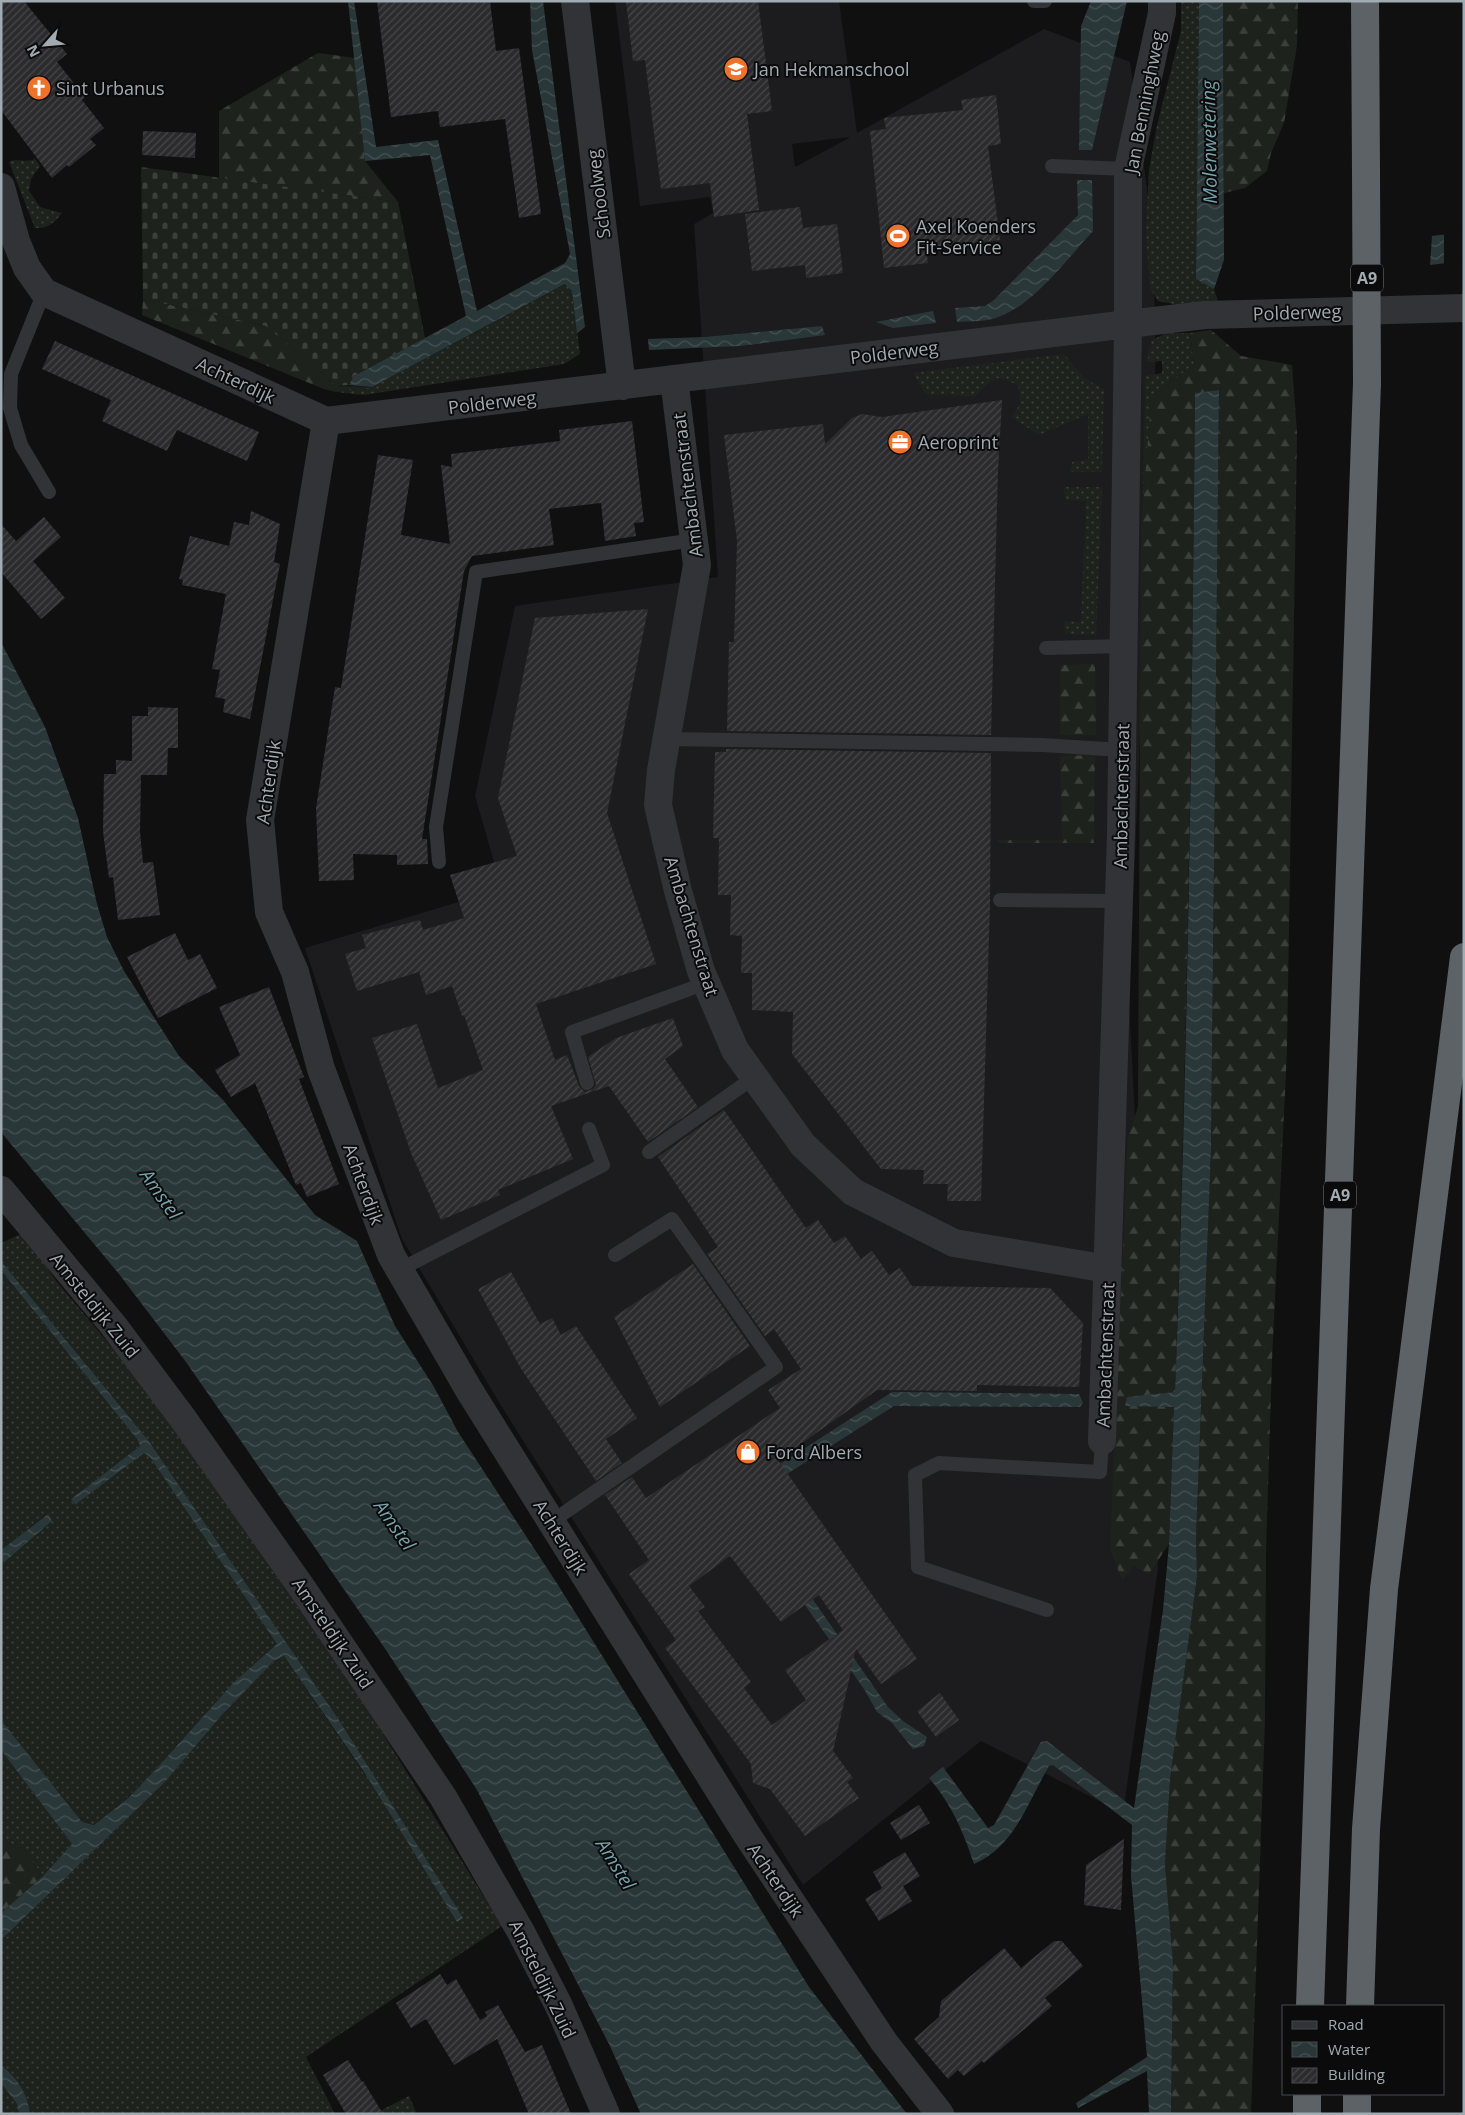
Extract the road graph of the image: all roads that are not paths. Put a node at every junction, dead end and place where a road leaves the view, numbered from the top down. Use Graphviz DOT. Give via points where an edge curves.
graph roads {
  1 [pos="575,1"];
  2 [pos="1034,1"];
  3 [pos="1045,1"];
  4 [pos="1162,1"];
  5 [pos="1365,1"];
  6 [pos="1052,166"];
  7 [pos="1128,169"];
  8 [pos="1,187"];
  9 [pos="44,292"];
  10 [pos="1464,308"];
  11 [pos="1128,324"];
  12 [pos="6,376"];
  13 [pos="674,379"];
  14 [pos="622,386"];
  15 [pos="326,421"];
  16 [pos="49,492"];
  17 [pos="694,540"];
  18 [pos="1124,646"];
  19 [pos="1046,648"];
  20 [pos="667,739"];
  21 [pos="1122,750"];
  22 [pos="438,862"];
  23 [pos="1000,900"];
  24 [pos="1119,901"];
  25 [pos="1464,957"];
  26 [pos="706,983"];
  27 [pos="753,1078"];
  28 [pos="587,1083"];
  29 [pos="589,1129"];
  30 [pos="649,1152"];
  31 [pos="1,1190"];
  32 [pos="615,1254"];
  33 [pos="1108,1268"];
  34 [pos="399,1270"];
  35 [pos="1102,1441"];
  36 [pos="551,1522"];
  37 [pos="1046,1610"];
  38 [pos="1310,2005"];
  39 [pos="1360,2005"];
  40 [pos="1307,2095"];
  41 [pos="1357,2095"];
  42 [pos="606,2114"];
  43 [pos="940,2114"];
  44 [pos="1307,2114"];
  45 [pos="1357,2114"];
  1 -- 14 [label="street, Schoolweg"];
  2 -- 3 [label="lane"];
  4 -- 7 [label="street, Jan Benninghweg"];
  5 -- 38 [label="highway, A9, bridge" via="1367,383"];
  6 -- 7 [label="lane"];
  7 -- 11 [label="street, Jan Benninghweg"];
  8 -- 9 [label="street" via="27,268"];
  9 -- 12 [label="lane"];
  9 -- 15 [label="street, Achterdijk"];
  10 -- 11 [label="street, Polderweg" via="1205,314"];
  11 -- 13 [label="street, Polderweg"];
  11 -- 18 [label="street, Ambachtenstraat"];
  12 -- 16 [label="lane" via="10,408 21,445"];
  13 -- 14 [label="street, Polderweg"];
  13 -- 17 [label="street, Ambachtenstraat"];
  14 -- 15 [label="street, Polderweg"];
  15 -- 34 [label="street, Achterdijk" via="260,820 269,912 295,972 321,1069"];
  17 -- 20 [label="street, Ambachtenstraat" via="697,565"];
  17 -- 22 [label="lane" via="476,572 436,827"];
  18 -- 19 [label="lane"];
  18 -- 21 [label="street, Ambachtenstraat"];
  20 -- 21 [label="lane" via="1042,745"];
  20 -- 26 [label="street, Ambachtenstraat" via="658,805 678,891"];
  21 -- 24 [label="street, Ambachtenstraat"];
  23 -- 24 [label="lane"];
  24 -- 33 [label="street, Ambachtenstraat"];
  25 -- 39 [label="highway" via="1384,1590 1366,1829"];
  26 -- 27 [label="street, Ambachtenstraat" via="735,1050"];
  26 -- 28 [label="lane" via="572,1032"];
  27 -- 30 [label="lane"];
  27 -- 33 [label="street, Ambachtenstraat" via="804,1145 852,1192 954,1243"];
  29 -- 34 [label="lane" via="603,1165"];
  31 -- 42 [label="street, Amsteldijk Zuid" via="113,1325 184,1420 443,1797 521,1932"];
  32 -- 36 [label="lane" via="672,1219 776,1367"];
  33 -- 35 [label="street, Ambachtenstraat"];
  34 -- 36 [label="street, Achterdijk"];
  35 -- 37 [label="lane" via="1100,1472 939,1463 916,1475 918,1567"];
  36 -- 43 [label="street, Achterdijk" via="747,1835 884,2042"];
  40 -- 44 [label="highway"];
  41 -- 45 [label="highway"];
}
